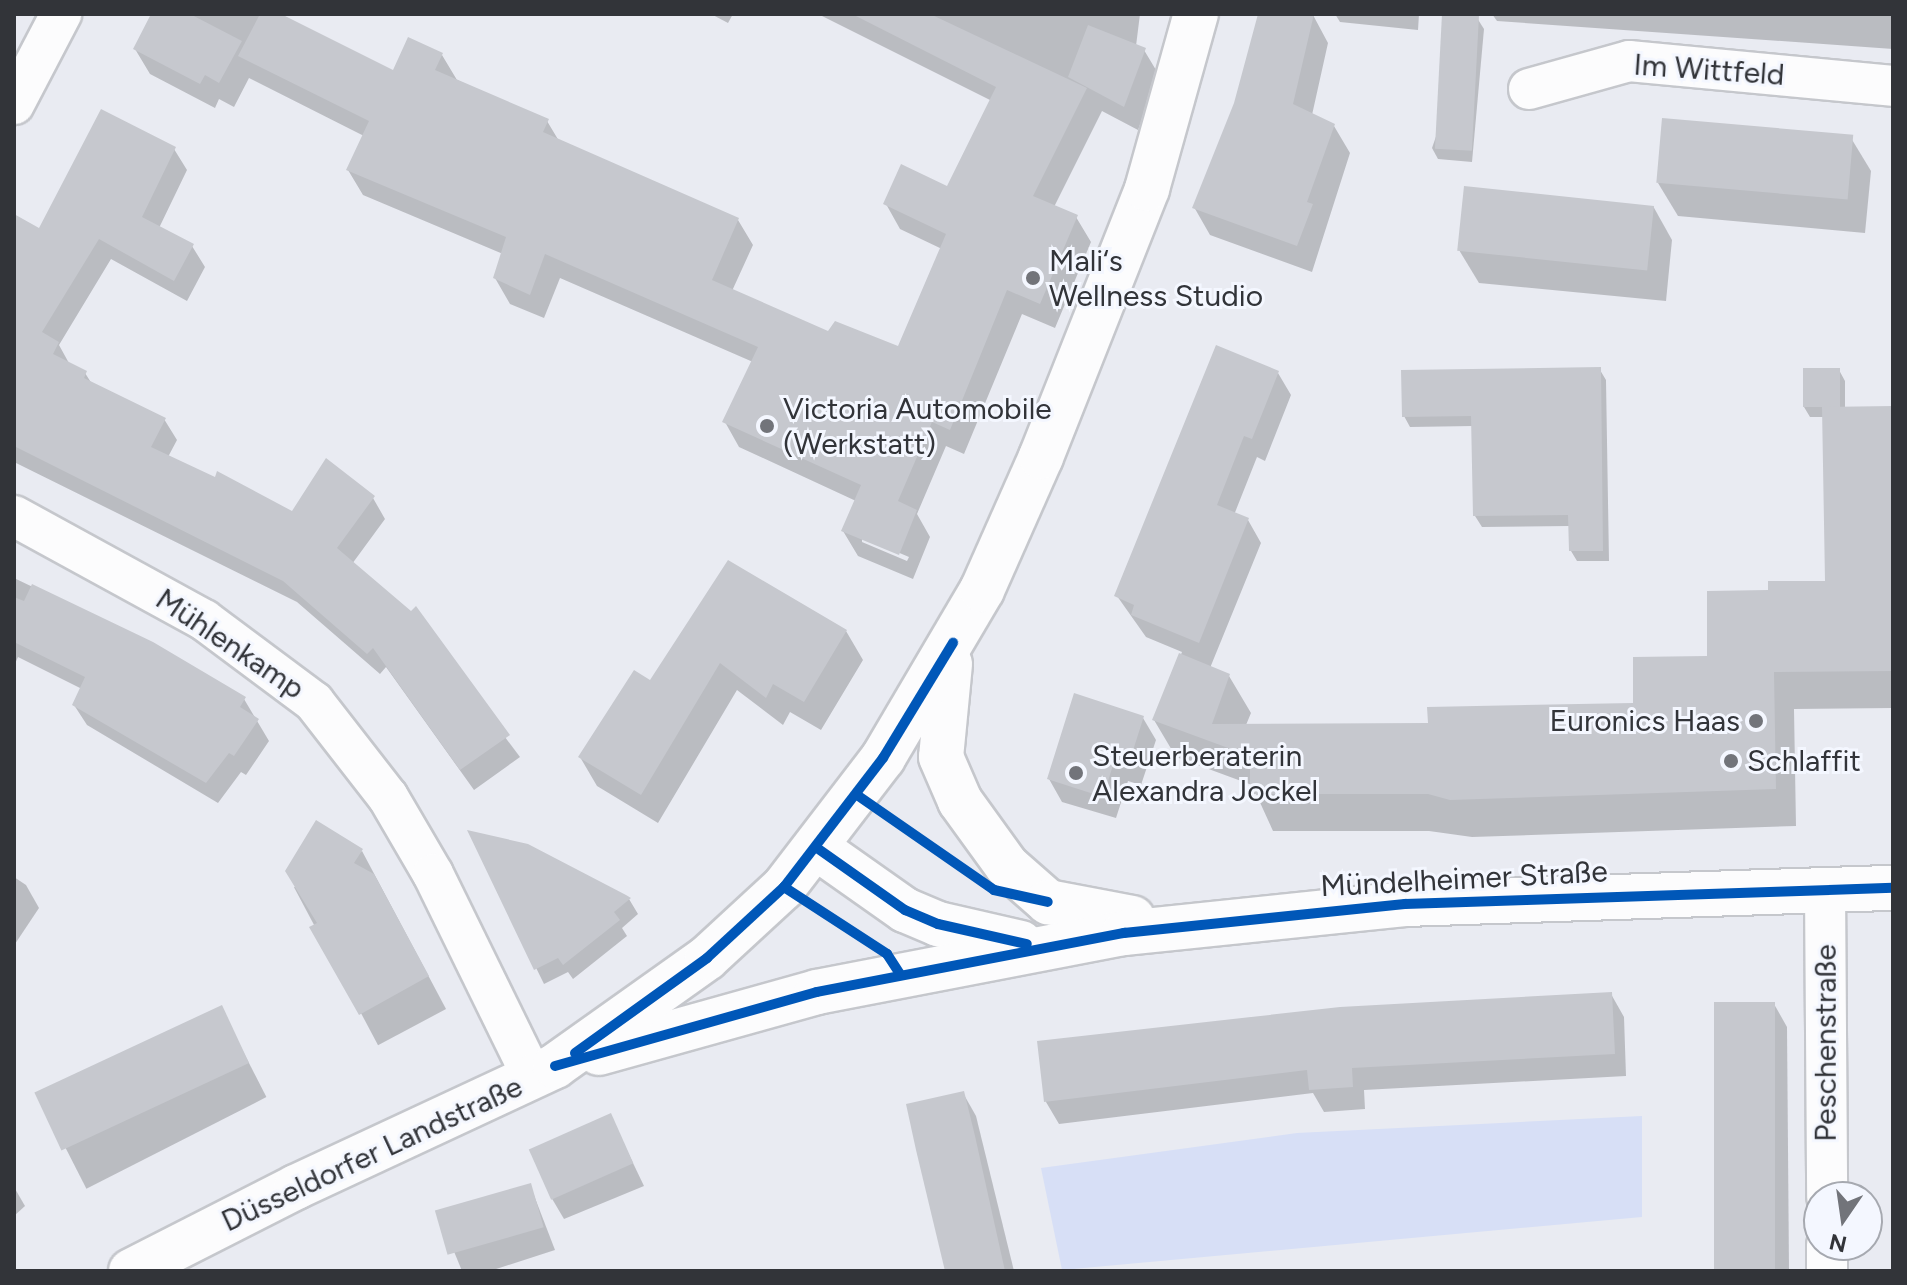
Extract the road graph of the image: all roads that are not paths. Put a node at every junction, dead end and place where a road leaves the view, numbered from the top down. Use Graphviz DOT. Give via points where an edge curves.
graph roads {
  1 [pos="61,14"];
  2 [pos="1196,14"];
  3 [pos="1893,86"];
  4 [pos="1529,89"];
  5 [pos="14,104"];
  6 [pos="14,516"];
  7 [pos="953,643"];
  8 [pos="817,848"];
  9 [pos="1825,888"];
  10 [pos="1893,888"];
  11 [pos="1203,924"];
  12 [pos="1039,946"];
  13 [pos="544,1072"];
  14 [pos="1827,1181"];
  15 [pos="131,1271"];
  1 -- 5 [label="street"];
  2 -- 7 [label="main road, Düsseldorfer Landstraße" via="1142,203 1041,457"];
  3 -- 4 [label="street, Im Wittfeld" via="1629,61"];
  6 -- 13 [label="street, Mühlenkamp" via="204,620 314,702 388,797"];
  7 -- 8 [label="main road, Düsseldorfer Landstraße" via="883,758"];
  7 -- 11 [label="main road, Mündelheimer Straße" via="941,757 960,801 1007,866 1048,902 1088,913"];
  8 -- 12 [label="main road, Mündelheimer Straße" via="895,903 938,924"];
  8 -- 13 [label="main road, Düsseldorfer Landstraße" via="784,887 707,958"];
  9 -- 10 [label="main road, Mündelheimer Straße"];
  9 -- 11 [label="main road, Mündelheimer Straße" via="1420,903"];
  9 -- 14 [label="street, Peschenstraße"];
  11 -- 12 [label="main road, Mündelheimer Straße"];
  12 -- 13 [label="main road, Mündelheimer Straße" via="817,992"];
  13 -- 15 [label="main road, Düsseldorfer Landstraße" via="296,1187"];
}
